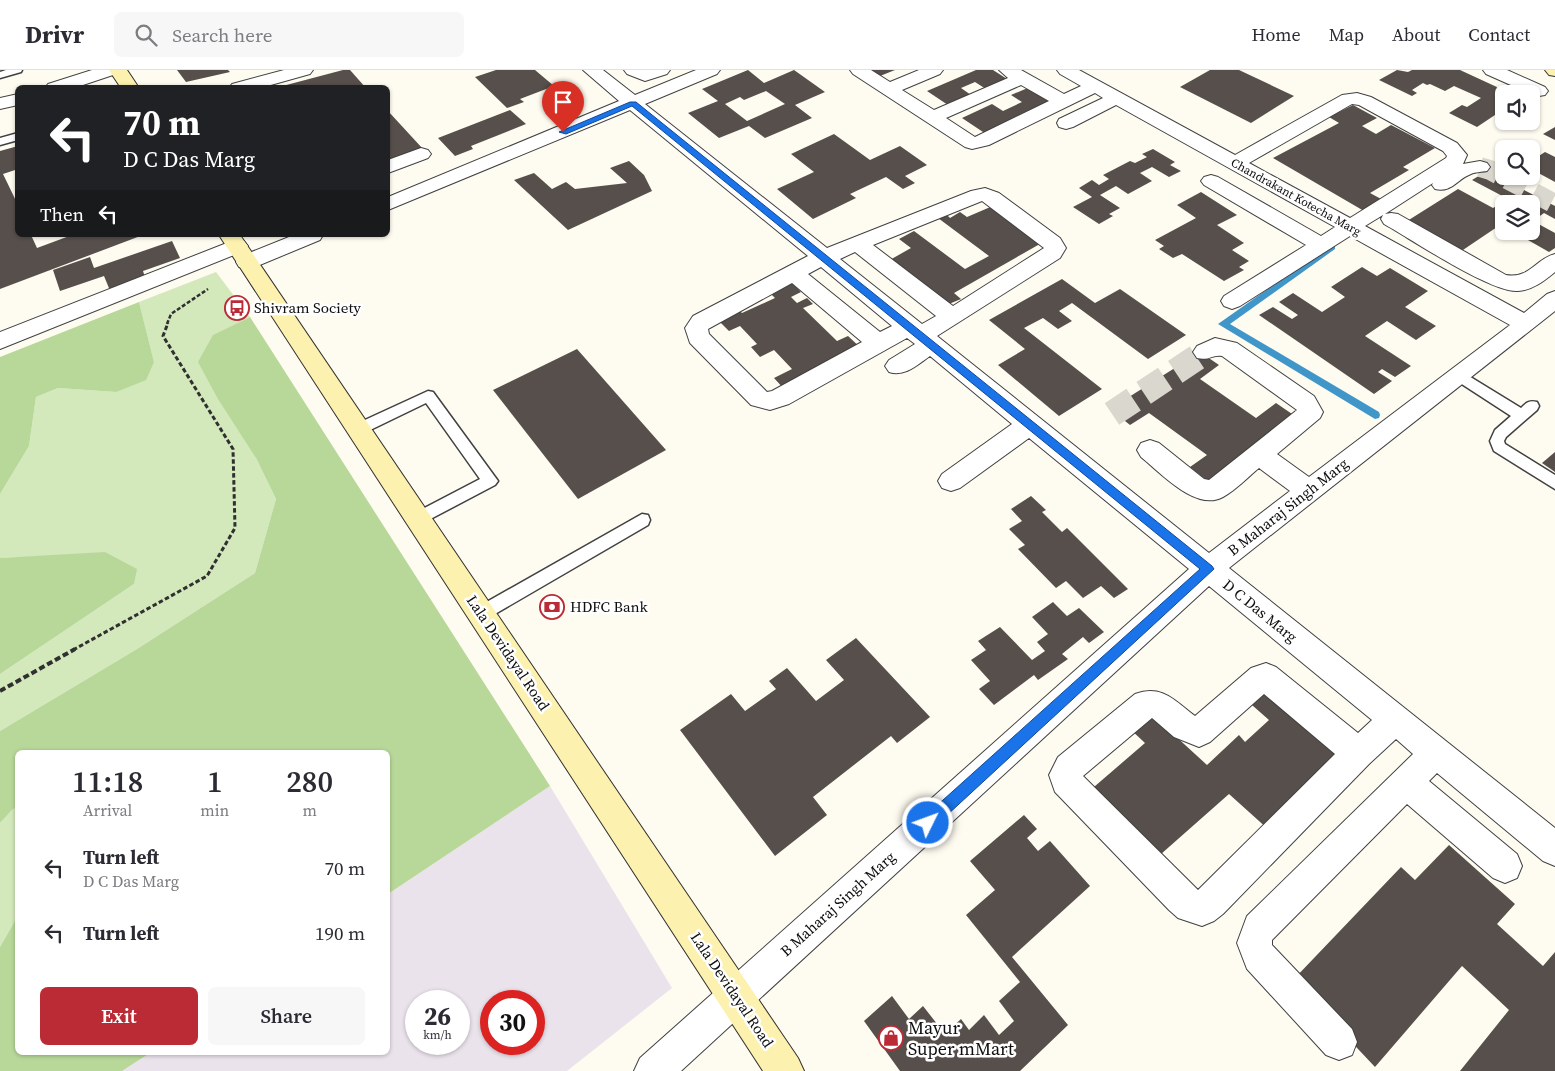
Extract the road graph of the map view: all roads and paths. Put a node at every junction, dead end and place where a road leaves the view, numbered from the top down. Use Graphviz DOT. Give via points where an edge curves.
graph roads {
  1 [pos="16,70"];
  2 [pos="110,70"];
  3 [pos="118,70"];
  4 [pos="304,70"];
  5 [pos="592,70"];
  6 [pos="633,70"];
  7 [pos="661,70"];
  8 [pos="711,70"];
  9 [pos="859,70"];
  10 [pos="912,70"];
  11 [pos="934,70"];
  12 [pos="1066,70"];
  13 [pos="1492,70"];
  14 [pos="1015,74"];
  15 [pos="0,75"];
  16 [pos="1555,82"];
  17 [pos="63,85"];
  18 [pos="128,85"];
  19 [pos="249,85"];
  20 [pos="1519,85"];
  21 [pos="884,86"];
  22 [pos="1540,91"];
  23 [pos="1106,95"];
  24 [pos="15,100"];
  25 [pos="1064,102"];
  26 [pos="633,103"];
  27 [pos="0,104"];
  28 [pos="932,118"];
  29 [pos="1066,123"];
  30 [pos="15,137"];
  31 [pos="0,142"];
  32 [pos="420,154"];
  33 [pos="1235,163"];
  34 [pos="390,165"];
  35 [pos="1480,167"];
  36 [pos="1211,181"];
  37 [pos="390,203"];
  38 [pos="1391,220"];
  39 [pos="1359,232"];
  40 [pos="301,237"];
  41 [pos="856,244"];
  42 [pos="1322,245"];
  43 [pos="238,248"];
  44 [pos="824,257"];
  45 [pos="1555,261"];
  46 [pos="794,273"];
  47 [pos="1555,299"];
  48 [pos="1232,301"];
  49 [pos="951,316"];
  50 [pos="1526,324"];
  51 [pos="921,335"];
  52 [pos="0,340"];
  53 [pos="879,344"];
  54 [pos="1205,352"];
  55 [pos="897,366"];
  56 [pos="1459,375"];
  57 [pos="1031,424"];
  58 [pos="359,429"];
  59 [pos="1150,450"];
  60 [pos="1259,454"];
  61 [pos="952,481"];
  62 [pos="1555,483"];
  63 [pos="1309,491"];
  64 [pos="419,519"];
  65 [pos="642,520"];
  66 [pos="1208,569"];
  67 [pos="482,613"];
  68 [pos="0,691"];
  69 [pos="1395,720"];
  70 [pos="1358,753"];
  71 [pos="1436,753"];
  72 [pos="1406,782"];
  73 [pos="1555,849"];
  74 [pos="1505,866"];
  75 [pos="736,996"];
  76 [pos="1339,1042"];
  77 [pos="653,1071"];
  78 [pos="785,1071"];
  1 -- 15 [label="lane"];
  2 -- 17 [label="street"];
  3 -- 18 [label="street"];
  4 -- 19 [label="street"];
  5 -- 26 [label="street, D C Das Marg"];
  6 -- 7 [label="street" via="645,76"];
  8 -- 26 [label="street"];
  9 -- 21 [label="street"];
  10 -- 21 [label="street"];
  11 -- 21 [label="street"];
  12 -- 23 [label="street, Chandrakant Kotecha Marg"];
  13 -- 20 [label="street"];
  14 -- 25 [label="street"];
  14 -- 28 [label="street"];
  16 -- 22 [label="street"];
  21 -- 28 [label="street"];
  23 -- 25 [label="street"];
  23 -- 29 [label="street"];
  23 -- 33 [label="street, Chandrakant Kotecha Marg" via="1167,135"];
  24 -- 27 [label="street"];
  25 -- 28 [label="street" via="978,143 968,142"];
  26 -- 37 [label="street"];
  26 -- 44 [label="street, D C Das Marg"];
  30 -- 31 [label="lane"];
  32 -- 34 [label="street"];
  33 -- 39 [label="street, Chandrakant Kotecha Marg"];
  33 -- 39 [label="street" via="1348,98 1365,101 1450,147 1457,155 1455,161"];
  35 -- 38 [label="street" via="1466,169"];
  36 -- 42 [label="street"];
  38 -- 39 [label="street"];
  38 -- 45 [label="street" via="1512,285 1525,284"];
  39 -- 42 [label="street"];
  39 -- 50 [label="street, Chandrakant Kotecha Marg"];
  40 -- 43 [label="street"];
  41 -- 44 [label="street"];
  41 -- 49 [label="street"];
  41 -- 49 [label="street" via="985,194 1052,243 1053,253"];
  42 -- 48 [label="street"];
  43 -- 52 [label="street"];
  43 -- 58 [label="street, Lala Devidayal Road"];
  43 -- 68 [label="path" via="171,314 163,336 233,449 235,528 207,576"];
  44 -- 46 [label="street"];
  44 -- 51 [label="street, D C Das Marg"];
  46 -- 53 [label="street"];
  46 -- 53 [label="street" via="701,322 696,328 698,337 760,398 770,401 780,398"];
  47 -- 50 [label="street, B Maharaj Singh Marg"];
  49 -- 51 [label="street"];
  50 -- 56 [label="street, B Maharaj Singh Marg"];
  51 -- 53 [label="street"];
  51 -- 55 [label="street"];
  51 -- 57 [label="street, D C Das Marg"];
  54 -- 60 [label="street" via="1215,346 1229,349 1310,408 1312,412 1308,416"];
  56 -- 62 [label="lane" via="1527,410 1500,434 1499,447"];
  56 -- 63 [label="street, B Maharaj Singh Marg"];
  57 -- 61 [label="street"];
  57 -- 66 [label="street, D C Das Marg"];
  58 -- 64 [label="street, Lala Devidayal Road"];
  58 -- 64 [label="lane" via="428,396 490,481"];
  59 -- 60 [label="street" via="1195,486 1208,491 1214,490"];
  60 -- 63 [label="street"];
  63 -- 66 [label="street, B Maharaj Singh Marg"];
  64 -- 67 [label="street, Lala Devidayal Road"];
  65 -- 67 [label="lane"];
  66 -- 69 [label="street, D C Das Marg"];
  66 -- 75 [label="street, B Maharaj Singh Marg"];
  67 -- 75 [label="street, Lala Devidayal Road"];
  69 -- 70 [label="street"];
  69 -- 71 [label="street, D C Das Marg"];
  70 -- 70 [label="street" via="1202,909 1190,906 1180,898 1066,781 1065,775 1069,768 1146,704 1154,702 1184,728 1199,732 1266,677"];
  71 -- 72 [label="street"];
  71 -- 73 [label="street, D C Das Marg"];
  72 -- 74 [label="street"];
  72 -- 76 [label="street" via="1260,928 1254,938 1254,948 1259,957"];
  75 -- 77 [label="street, B Maharaj Singh Marg"];
  75 -- 78 [label="street, Lala Devidayal Road"];
}
